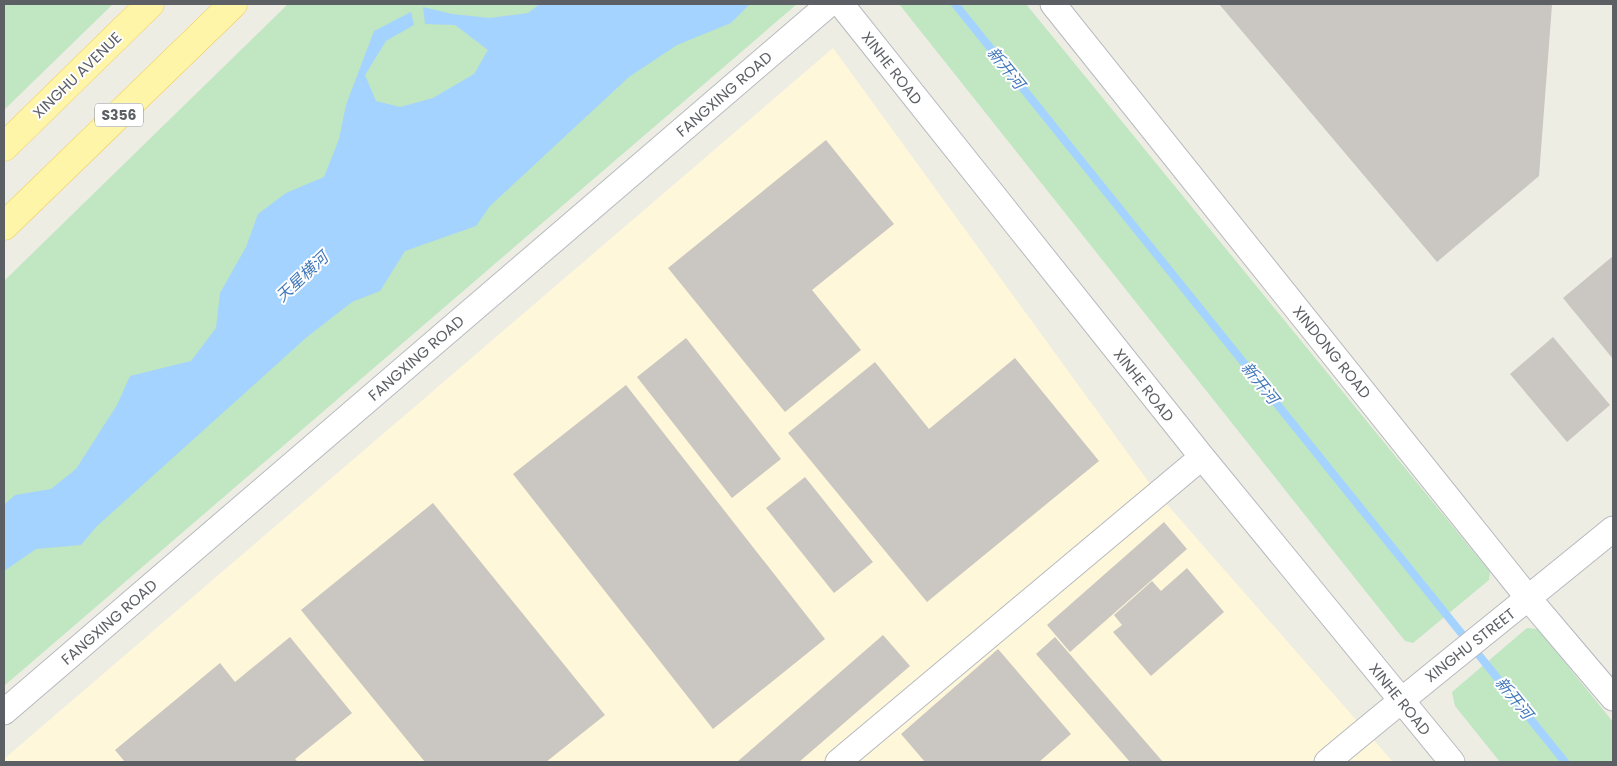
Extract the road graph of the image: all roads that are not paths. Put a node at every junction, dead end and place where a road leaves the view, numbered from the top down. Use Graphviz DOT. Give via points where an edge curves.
graph roads {
  1 [pos="150,4"];
  2 [pos="233,4"];
  3 [pos="829,4"];
  4 [pos="842,4"];
  5 [pos="1053,4"];
  6 [pos="4,147"];
  7 [pos="4,226"];
  8 [pos="1202,457"];
  9 [pos="1613,529"];
  10 [pos="1529,598"];
  11 [pos="1613,698"];
  12 [pos="1401,700"];
  13 [pos="4,712"];
  14 [pos="838,762"];
  15 [pos="1327,762"];
  16 [pos="1452,762"];
  1 -- 6 [label="main road, XINGHU AVENUE"];
  2 -- 7 [label="main road, S356"];
  3 -- 13 [label="street, FANGXING ROAD"];
  4 -- 8 [label="street, XINHE ROAD"];
  5 -- 10 [label="street, XINDONG ROAD"];
  8 -- 12 [label="street, XINHE ROAD"];
  8 -- 14 [label="street"];
  9 -- 10 [label="street, XINGHU STREET"];
  10 -- 11 [label="street, XINDONG ROAD"];
  10 -- 12 [label="street, XINGHU STREET"];
  12 -- 15 [label="street, XINGHU STREET"];
  12 -- 16 [label="street, XINHE ROAD"];
}
